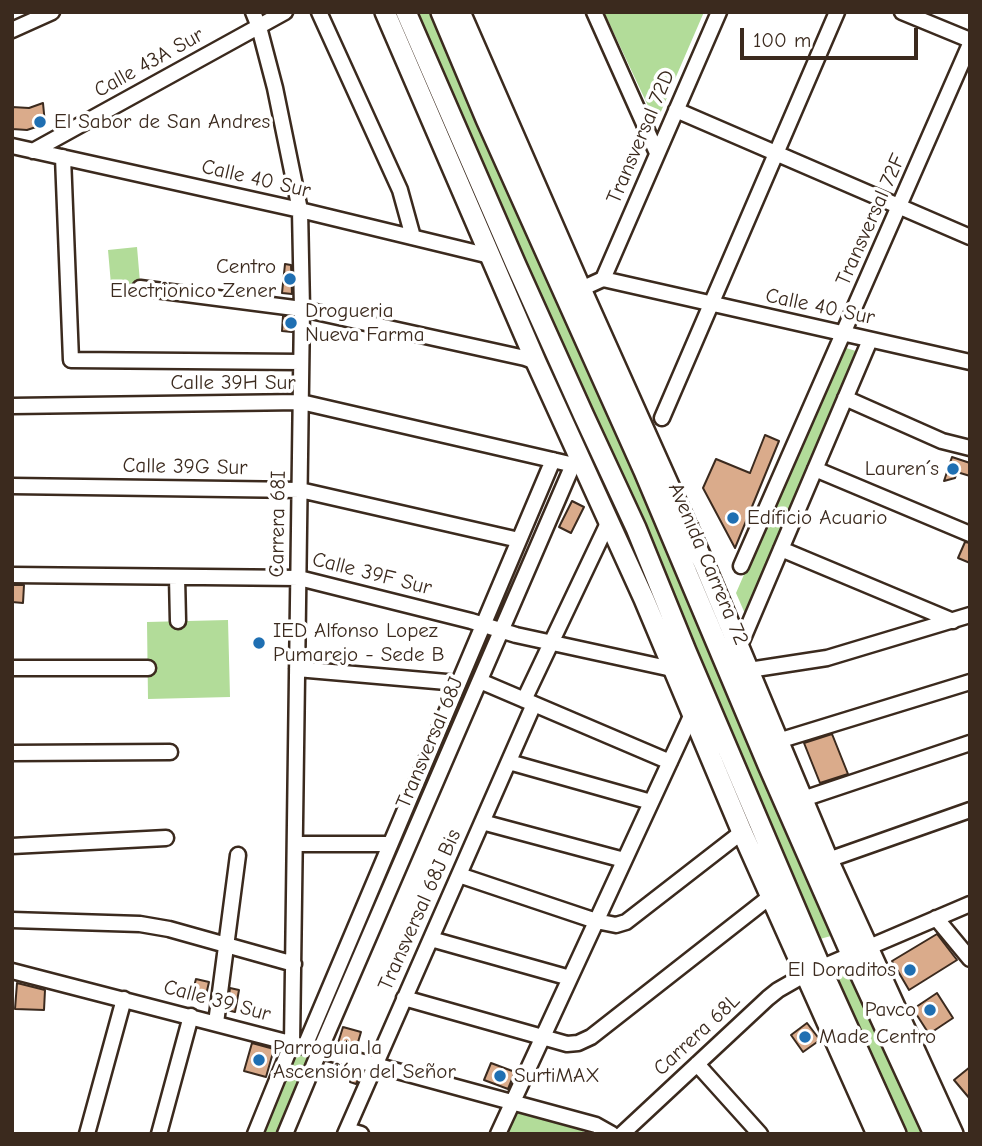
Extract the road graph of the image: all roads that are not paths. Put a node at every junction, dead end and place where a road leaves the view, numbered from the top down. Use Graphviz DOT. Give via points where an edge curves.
graph roads {
  1 [pos="253,12"];
  2 [pos="285,12"];
  3 [pos="319,12"];
  4 [pos="385,12"];
  5 [pos="406,12"];
  6 [pos="441,12"];
  7 [pos="460,12"];
  8 [pos="594,12"];
  9 [pos="719,12"];
  10 [pos="837,12"];
  11 [pos="902,12"];
  12 [pos="50,13"];
  13 [pos="259,27"];
  14 [pos="12,30"];
  15 [pos="970,42"];
  16 [pos="475,47"];
  17 [pos="419,93"];
  18 [pos="676,110"];
  19 [pos="486,119"];
  20 [pos="12,146"];
  21 [pos="33,151"];
  22 [pos="657,153"];
  23 [pos="776,154"];
  24 [pos="63,157"];
  25 [pos="473,169"];
  26 [pos="899,207"];
  27 [pos="300,210"];
  28 [pos="413,237"];
  29 [pos="970,237"];
  30 [pos="491,256"];
  31 [pos="603,279"];
  32 [pos="140,288"];
  33 [pos="581,289"];
  34 [pos="711,304"];
  35 [pos="302,309"];
  36 [pos="844,334"];
  37 [pos="870,340"];
  38 [pos="302,362"];
  39 [pos="536,362"];
  40 [pos="970,362"];
  41 [pos="845,398"];
  42 [pos="301,402"];
  43 [pos="12,406"];
  44 [pos="662,418"];
  45 [pos="970,448"];
  46 [pos="576,459"];
  47 [pos="553,460"];
  48 [pos="815,469"];
  49 [pos="12,486"];
  50 [pos="300,490"];
  51 [pos="609,520"];
  52 [pos="970,534"];
  53 [pos="519,540"];
  54 [pos="781,549"];
  55 [pos="741,566"];
  56 [pos="12,575"];
  57 [pos="177,577"];
  58 [pos="299,578"];
  59 [pos="662,590"];
  60 [pos="970,615"];
  61 [pos="178,621"];
  62 [pos="953,621"];
  63 [pos="483,624"];
  64 [pos="502,631"];
  65 [pos="659,640"];
  66 [pos="551,643"];
  67 [pos="739,648"];
  68 [pos="12,668"];
  69 [pos="148,668"];
  70 [pos="298,669"];
  71 [pos="672,669"];
  72 [pos="748,670"];
  73 [pos="480,681"];
  74 [pos="970,682"];
  75 [pos="458,683"];
  76 [pos="529,702"];
  77 [pos="692,714"];
  78 [pos="778,741"];
  79 [pos="970,743"];
  80 [pos="170,752"];
  81 [pos="12,753"];
  82 [pos="509,762"];
  83 [pos="670,762"];
  84 [pos="768,765"];
  85 [pos="803,799"];
  86 [pos="651,802"];
  87 [pos="970,810"];
  88 [pos="482,822"];
  89 [pos="742,832"];
  90 [pos="166,838"];
  91 [pos="295,844"];
  92 [pos="390,844"];
  93 [pos="12,846"];
  94 [pos="238,855"];
  95 [pos="624,860"];
  96 [pos="828,860"];
  97 [pos="459,875"];
  98 [pos="771,896"];
  99 [pos="970,904"];
  100 [pos="936,918"];
  101 [pos="12,920"];
  102 [pos="596,921"];
  103 [pos="431,939"];
  104 [pos="227,946"];
  105 [pos="860,951"];
  106 [pos="970,959"];
  107 [pos="294,964"];
  108 [pos="12,971"];
  109 [pos="813,971"];
  110 [pos="570,978"];
  111 [pos="404,998"];
  112 [pos="124,999"];
  113 [pos="191,1016"];
  114 [pos="216,1023"];
  115 [pos="543,1037"];
  116 [pos="306,1046"];
  117 [pos="697,1064"];
  118 [pos="375,1065"];
  119 [pos="513,1102"];
  120 [pos="351,1132"];
  121 [pos="87,1134"];
  122 [pos="159,1134"];
  123 [pos="255,1134"];
  124 [pos="285,1134"];
  125 [pos="498,1134"];
  126 [pos="612,1134"];
  127 [pos="622,1134"];
  128 [pos="760,1134"];
  129 [pos="877,1134"];
  130 [pos="896,1134"];
  131 [pos="934,1134"];
  132 [pos="953,1134"];
  1 -- 13 [label="street, Carrera 68I"];
  2 -- 13 [label="street, Calle 43A Sur"];
  3 -- 28 [label="street" via="400,190"];
  4 -- 17 [label="highway"];
  5 -- 25 [label="highway"];
  6 -- 19 [label="highway, Avenida Carrera 72"];
  7 -- 16 [label="highway, Avenida Carrera 72"];
  8 -- 22 [label="street"];
  9 -- 18 [label="street, Transversal 72D"];
  10 -- 23 [label="street"];
  11 -- 15 [label="street"];
  12 -- 14 [label="street"];
  13 -- 21 [label="street, Calle 43A Sur"];
  13 -- 27 [label="street, Carrera 68I"];
  15 -- 26 [label="street, Transversal 72F"];
  16 -- 19 [label="highway"];
  16 -- 33 [label="highway, Avenida Carrera 72"];
  17 -- 25 [label="highway"];
  17 -- 30 [label="highway"];
  18 -- 22 [label="street, Transversal 72D"];
  18 -- 23 [label="street"];
  19 -- 84 [label="highway, Avenida Carrera 72" via="624,424"];
  20 -- 21 [label="street, Calle 40 Sur"];
  21 -- 24 [label="street, Calle 40 Sur"];
  22 -- 31 [label="street, Transversal 72D"];
  23 -- 26 [label="street"];
  23 -- 34 [label="street"];
  24 -- 27 [label="street, Calle 40 Sur"];
  24 -- 38 [label="street" via="71,360"];
  25 -- 59 [label="highway"];
  26 -- 29 [label="street"];
  26 -- 36 [label="street, Transversal 72F"];
  27 -- 28 [label="street, Calle 40 Sur"];
  27 -- 35 [label="street, Carrera 68I"];
  28 -- 30 [label="street, Calle 40 Sur"];
  30 -- 39 [label="highway"];
  31 -- 33 [label="street"];
  31 -- 34 [label="street, Calle 40 Sur"];
  32 -- 35 [label="street"];
  33 -- 67 [label="highway, Avenida Carrera 72"];
  34 -- 36 [label="street, Calle 40 Sur"];
  34 -- 44 [label="street"];
  35 -- 38 [label="street, Carrera 68I"];
  35 -- 39 [label="street"];
  36 -- 37 [label="street, Calle 40 Sur"];
  36 -- 55 [label="street, Transversal 72F"];
  37 -- 40 [label="street, Calle 40 Sur"];
  37 -- 41 [label="street"];
  38 -- 42 [label="street, Carrera 68I"];
  39 -- 46 [label="highway"];
  41 -- 45 [label="street" via="942,441"];
  41 -- 48 [label="street"];
  42 -- 43 [label="street, Calle 39H Sur"];
  42 -- 47 [label="street, Calle 39H Sur"];
  42 -- 50 [label="street, Carrera 68I"];
  46 -- 47 [label="street, Calle 39H Sur"];
  46 -- 51 [label="highway"];
  46 -- 64 [label="street, Transversal 68J"];
  47 -- 53 [label="street, Transversal 68J"];
  48 -- 52 [label="street"];
  48 -- 54 [label="street"];
  49 -- 50 [label="street, Calle 39G Sur"];
  50 -- 53 [label="street, Calle 39G Sur"];
  50 -- 58 [label="street, Carrera 68I"];
  51 -- 65 [label="highway"];
  51 -- 66 [label="street, Transversal 68J Bis"];
  53 -- 63 [label="street, Transversal 68J"];
  54 -- 62 [label="street"];
  54 -- 67 [label="street"];
  56 -- 57 [label="street, Calle 39F Sur"];
  57 -- 58 [label="street, Calle 39F Sur"];
  57 -- 61 [label="street"];
  58 -- 63 [label="street, Calle 39F Sur"];
  58 -- 70 [label="street, Carrera 68I"];
  59 -- 65 [label="highway"];
  59 -- 109 [label="highway"];
  60 -- 62 [label="street"];
  62 -- 72 [label="street" via="827,658"];
  63 -- 64 [label="street, Calle 39F Sur"];
  63 -- 75 [label="street, Transversal 68J"];
  64 -- 66 [label="street, Calle 39F Sur"];
  64 -- 73 [label="street, Transversal 68J"];
  65 -- 71 [label="highway"];
  66 -- 71 [label="street, Calle 39F Sur"];
  66 -- 76 [label="street, Transversal 68J Bis"];
  67 -- 72 [label="highway, Avenida Carrera 72"];
  68 -- 69 [label="street"];
  70 -- 75 [label="street"];
  70 -- 91 [label="street, Carrera 68I"];
  71 -- 77 [label="highway"];
  72 -- 78 [label="highway, Avenida Carrera 72"];
  73 -- 76 [label="street"];
  73 -- 116 [label="street, Transversal 68J"];
  74 -- 78 [label="street"];
  75 -- 92 [label="street, Transversal 68J"];
  76 -- 82 [label="street, Transversal 68J Bis"];
  76 -- 83 [label="street"];
  77 -- 83 [label="street"];
  77 -- 89 [label="highway"];
  78 -- 85 [label="highway, Avenida Carrera 72"];
  79 -- 85 [label="street"];
  80 -- 81 [label="street"];
  82 -- 86 [label="street"];
  82 -- 88 [label="street, Transversal 68J Bis"];
  83 -- 86 [label="street"];
  84 -- 85 [label="highway"];
  84 -- 105 [label="highway, Avenida Carrera 72"];
  85 -- 96 [label="highway, Avenida Carrera 72"];
  86 -- 95 [label="street"];
  87 -- 96 [label="street"];
  88 -- 95 [label="street"];
  88 -- 97 [label="street, Transversal 68J Bis"];
  89 -- 98 [label="highway"];
  89 -- 102 [label="street" via="626,922"];
  90 -- 93 [label="street"];
  91 -- 92 [label="street"];
  91 -- 107 [label="street, Carrera 68I"];
  92 -- 116 [label="street, Transversal 68J"];
  94 -- 104 [label="street"];
  95 -- 102 [label="street"];
  96 -- 105 [label="highway, Avenida Carrera 72"];
  97 -- 102 [label="street"];
  97 -- 103 [label="street, Transversal 68J Bis"];
  98 -- 109 [label="highway"];
  98 -- 115 [label="street" via="591,1037 567,1044"];
  99 -- 100 [label="street, Carrera 68L"];
  100 -- 105 [label="street, Carrera 68L"];
  100 -- 106 [label="street"];
  101 -- 104 [label="street" via="140,924"];
  102 -- 110 [label="street"];
  103 -- 110 [label="street"];
  103 -- 111 [label="street, Transversal 68J Bis"];
  104 -- 107 [label="street"];
  104 -- 114 [label="street"];
  105 -- 109 [label="street, Carrera 68L"];
  105 -- 131 [label="highway, Avenida Carrera 72"];
  105 -- 132 [label="highway, Avenida Carrera 72"];
  107 -- 116 [label="street, Carrera 68I"];
  108 -- 112 [label="street, Calle 39 Sur"];
  109 -- 117 [label="street, Carrera 68L" via="768,998"];
  109 -- 129 [label="highway"];
  109 -- 130 [label="highway"];
  110 -- 115 [label="street"];
  111 -- 115 [label="street"];
  111 -- 118 [label="street, Transversal 68J Bis"];
  112 -- 113 [label="street, Calle 39 Sur"];
  112 -- 121 [label="street"];
  113 -- 114 [label="street, Calle 39 Sur"];
  113 -- 122 [label="street"];
  114 -- 116 [label="street, Calle 39 Sur"];
  115 -- 119 [label="street"];
  116 -- 118 [label="street, Calle 39 Sur"];
  116 -- 123 [label="street"];
  116 -- 124 [label="street"];
  117 -- 127 [label="street, Carrera 68L"];
  117 -- 128 [label="street"];
  118 -- 119 [label="street, Calle 39 Sur"];
  118 -- 120 [label="street, Transversal 68J Bis"];
  119 -- 125 [label="street"];
  119 -- 126 [label="street, Calle 39 Sur" via="596,1125"];
}
